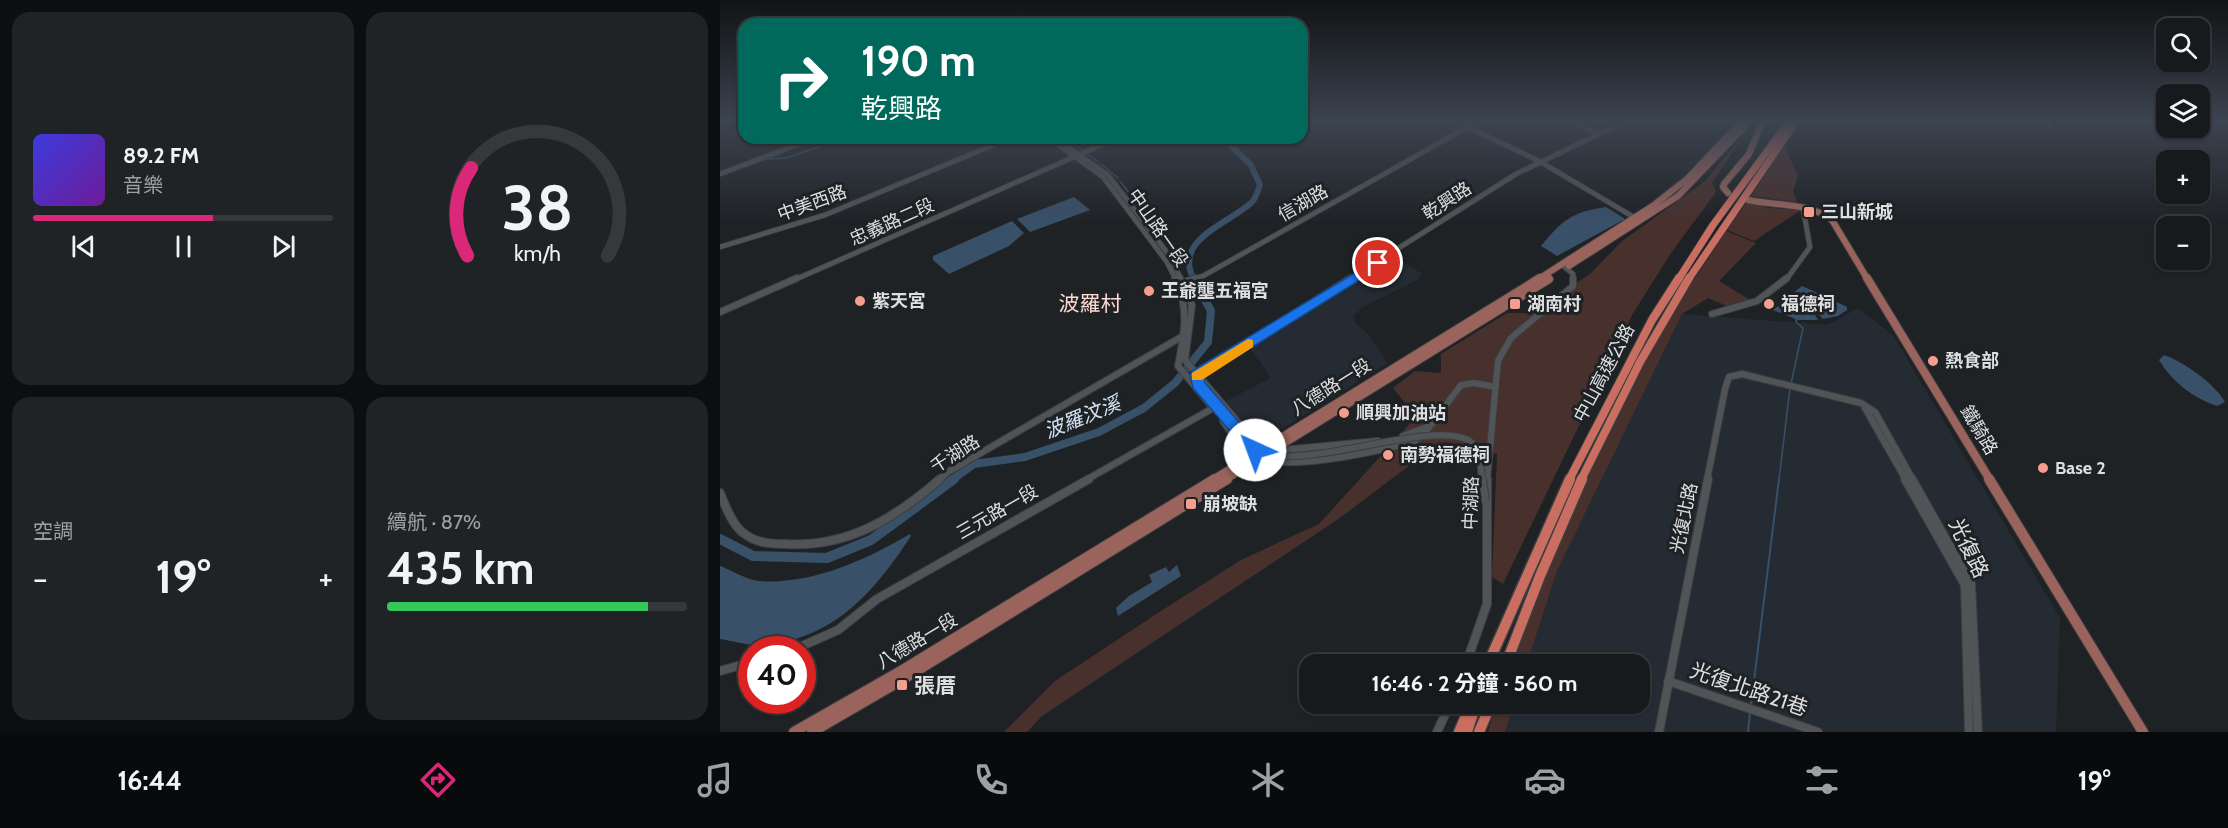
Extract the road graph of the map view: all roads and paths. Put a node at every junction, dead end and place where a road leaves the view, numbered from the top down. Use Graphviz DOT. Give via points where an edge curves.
graph roads {
  1 [pos="772,154"];
  2 [pos="971,154"];
  3 [pos="1074,154"];
  4 [pos="1081,154"];
  5 [pos="1417,154"];
  6 [pos="1525,154"];
  7 [pos="1554,154"];
  8 [pos="1711,154"];
  9 [pos="1720,154"];
  10 [pos="1749,154"];
  11 [pos="1768,154"];
  12 [pos="1770,154"];
  13 [pos="1077,156"];
  14 [pos="1539,161"];
  15 [pos="720,174"];
  16 [pos="1728,193"];
  17 [pos="1748,200"];
  18 [pos="1803,208"];
  19 [pos="1638,219"];
  20 [pos="720,247"];
  21 [pos="1563,267"];
  22 [pos="1184,282"];
  23 [pos="720,312"];
  24 [pos="1712,314"];
  25 [pos="1183,336"];
  26 [pos="1197,375"];
  27 [pos="1189,380"];
  28 [pos="1198,384"];
  29 [pos="1496,387"];
  30 [pos="1861,403"];
  31 [pos="1220,404"];
  32 [pos="1213,408"];
  33 [pos="1432,423"];
  34 [pos="1261,454"];
  35 [pos="720,493"];
  36 [pos="1485,501"];
  37 [pos="1128,536"];
  38 [pos="816,641"];
  39 [pos="1469,654"];
  40 [pos="1493,654"];
  41 [pos="1510,654"];
  42 [pos="738,666"];
  43 [pos="720,671"];
  44 [pos="1668,681"];
  45 [pos="1445,714"];
  46 [pos="1467,714"];
  47 [pos="1473,714"];
  48 [pos="1487,714"];
  49 [pos="1490,714"];
  50 [pos="794,732"];
  51 [pos="812,732"];
  52 [pos="1437,732"];
  53 [pos="1459,732"];
  54 [pos="1467,732"];
  55 [pos="1479,732"];
  56 [pos="1485,732"];
  57 [pos="1659,732"];
  58 [pos="1818,732"];
  59 [pos="1969,732"];
  60 [pos="1978,732"];
  61 [pos="2143,732"];
  1 -- 15 [label="street"];
  2 -- 20 [label="street, 中美西路" via="825,214"];
  3 -- 13 [label="street, 中山路一段"];
  4 -- 13 [label="street, 忠義路二段"];
  5 -- 22 [label="street, 信湖路" via="1203,276"];
  6 -- 14 [label="street"];
  7 -- 14 [label="street, 乾興路"];
  8 -- 19 [label="main road, 八德路一段" via="1688,179"];
  9 -- 19 [label="main road, 八德路一段" via="1694,183"];
  10 -- 16 [label="main road" via="1724,183"];
  11 -- 40 [label="highway, 中山高速公路" via="1713,225 1652,320 1582,451"];
  12 -- 41 [label="highway, 中山高速公路" via="1664,320 1597,445 1551,544"];
  13 -- 22 [label="street, 中山路一段" via="1114,182 1172,259"];
  13 -- 23 [label="street, 忠義路二段"];
  13 -- 25 [label="street, 中山路一段" via="1103,177 1165,258 1185,307"];
  14 -- 19 [label="street"];
  14 -- 26 [label="street, 乾興路"];
  17 -- 18 [label="main road, 鐵騎路" via="1768,206"];
  18 -- 24 [label="street" via="1810,247 1798,267 1774,291 1753,304 1733,312"];
  18 -- 61 [label="main road, 鐵騎路" via="1832,220"];
  19 -- 21 [label="main road, 八德路一段"];
  21 -- 29 [label="street, 中湖路" via="1573,274 1574,286 1511,338 1498,361"];
  21 -- 34 [label="main road, 八德路一段"];
  22 -- 26 [label="street, 中山路一段" via="1192,305 1185,360"];
  25 -- 27 [label="street, 中山路一段" via="1178,366"];
  25 -- 35 [label="street, 千湖路" via="948,472 911,504 867,531 810,546 761,543 743,533 731,519"];
  26 -- 28 [label="street"];
  26 -- 31 [label="street"];
  27 -- 28 [label="street"];
  27 -- 32 [label="street"];
  28 -- 36 [label="street, bridge" via="1247,444 1271,456 1315,454 1440,434 1463,437 1473,443 1479,454"];
  29 -- 33 [label="street" via="1461,385"];
  29 -- 36 [label="street, 中湖路"];
  30 -- 44 [label="street, 光復北路" via="1742,374 1729,378"];
  30 -- 59 [label="street, 光復路" via="1873,417 1965,585"];
  30 -- 60 [label="street, 光復路" via="1875,412 1971,584"];
  31 -- 32 [label="street, 三元路一段"];
  31 -- 34 [label="street"];
  32 -- 34 [label="street"];
  32 -- 38 [label="street, 三元路一段" via="877,599 848,625"];
  33 -- 34 [label="street" via="1416,433 1383,440"];
  33 -- 34 [label="street" via="1413,442 1384,449 1280,463"];
  34 -- 37 [label="main road, 八德路一段"];
  36 -- 39 [label="street, 中湖路" via="1486,604"];
  37 -- 50 [label="main road, 八德路一段"];
  37 -- 51 [label="main road, 八德路一段" via="905,678"];
  42 -- 43 [label="street"];
  44 -- 57 [label="street, 光復北路"];
  44 -- 58 [label="street, 光復北路21巷"];
  45 -- 52 [label="street"];
  46 -- 53 [label="highway"];
  47 -- 54 [label="highway"];
  48 -- 55 [label="highway"];
  49 -- 56 [label="highway"];
}
